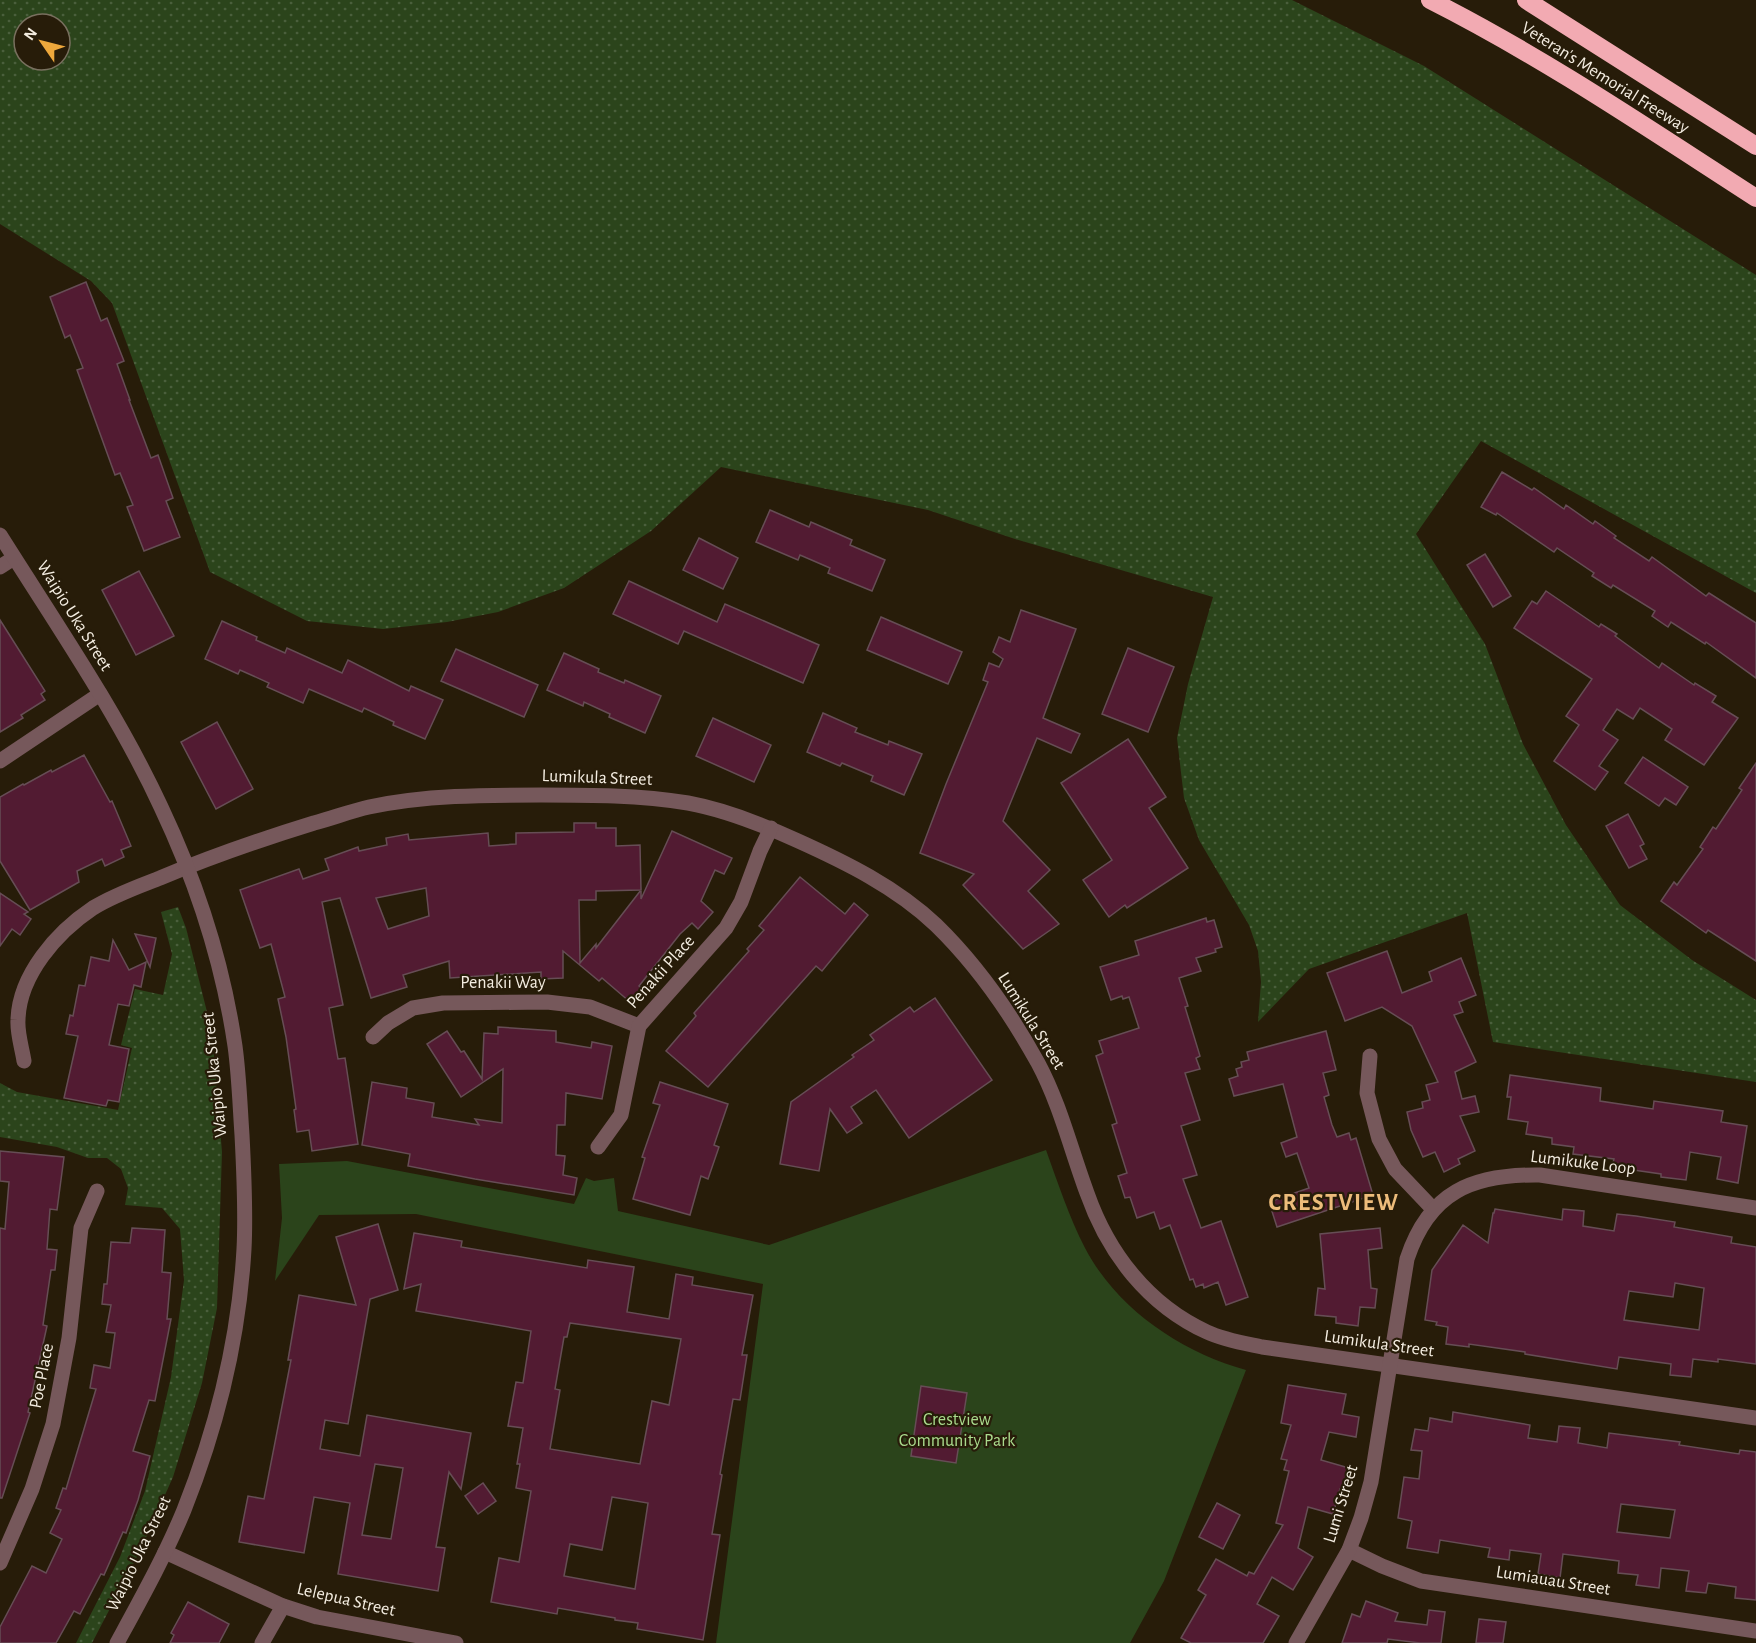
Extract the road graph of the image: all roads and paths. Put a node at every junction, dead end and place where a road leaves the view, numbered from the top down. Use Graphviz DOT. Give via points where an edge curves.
graph roads {
  1 [pos="1430,0"];
  2 [pos="1526,0"];
  3 [pos="1756,146"];
  4 [pos="1756,198"];
  5 [pos="0,535"];
  6 [pos="14,558"];
  7 [pos="0,567"];
  8 [pos="100,694"];
  9 [pos="0,761"];
  10 [pos="771,828"];
  11 [pos="187,867"];
  12 [pos="639,1026"];
  13 [pos="373,1036"];
  14 [pos="1370,1056"];
  15 [pos="24,1061"];
  16 [pos="598,1147"];
  17 [pos="97,1191"];
  18 [pos="1756,1208"];
  19 [pos="1433,1209"];
  20 [pos="1390,1365"];
  21 [pos="1756,1418"];
  22 [pos="1349,1550"];
  23 [pos="165,1552"];
  24 [pos="0,1563"];
  25 [pos="283,1606"];
  26 [pos="1756,1631"];
  27 [pos="117,1643"];
  28 [pos="261,1643"];
  29 [pos="456,1643"];
  30 [pos="1296,1643"];
  1 -- 4 [label="highway, Veteran's Memorial Freeway" via="1583,88"];
  2 -- 3 [label="highway, Veteran's Memorial Freeway"];
  5 -- 6 [label="street, Waipio Uka Street"];
  6 -- 7 [label="street"];
  6 -- 8 [label="street, Waipio Uka Street"];
  8 -- 9 [label="street"];
  8 -- 11 [label="street, Waipio Uka Street" via="162,807"];
  10 -- 11 [label="street, Lumikula Street" via="725,811 658,799 605,795 450,797 368,807"];
  10 -- 12 [label="street, Penakii Place" via="741,902 726,928"];
  10 -- 20 [label="street, Lumikula Street" via="846,862 907,902 962,953 1038,1063 1105,1235 1125,1268 1148,1292 1207,1332 1234,1341"];
  11 -- 15 [label="street, Lumikula Street" via="120,893 91,910 60,936 39,961 23,990 18,1021"];
  11 -- 23 [label="street, Waipio Uka Street" via="211,942 236,1049 244,1249 223,1385 201,1461"];
  12 -- 13 [label="street, Penakii Way" via="590,1007 558,1003 442,1003 412,1008"];
  12 -- 16 [label="street, Penakii Place" via="621,1115"];
  14 -- 19 [label="street" via="1367,1093 1379,1139 1395,1169"];
  17 -- 24 [label="street, Poe Place" via="81,1228 69,1338 53,1424 32,1489"];
  18 -- 19 [label="street, Lumikuke Loop" via="1540,1175 1510,1174 1455,1191"];
  19 -- 20 [label="street, Lumikuke Loop" via="1414,1237 1407,1259"];
  20 -- 21 [label="street, Lumikula Street"];
  20 -- 22 [label="street, Lumi Street" via="1371,1482"];
  22 -- 26 [label="street, Lumiauau Street" via="1421,1581"];
  22 -- 30 [label="street, Lumi Street"];
  23 -- 25 [label="street, Lelepua Street"];
  23 -- 27 [label="street, Waipio Uka Street"];
  25 -- 28 [label="street"];
  25 -- 29 [label="street, Lelepua Street" via="317,1617"];
}
